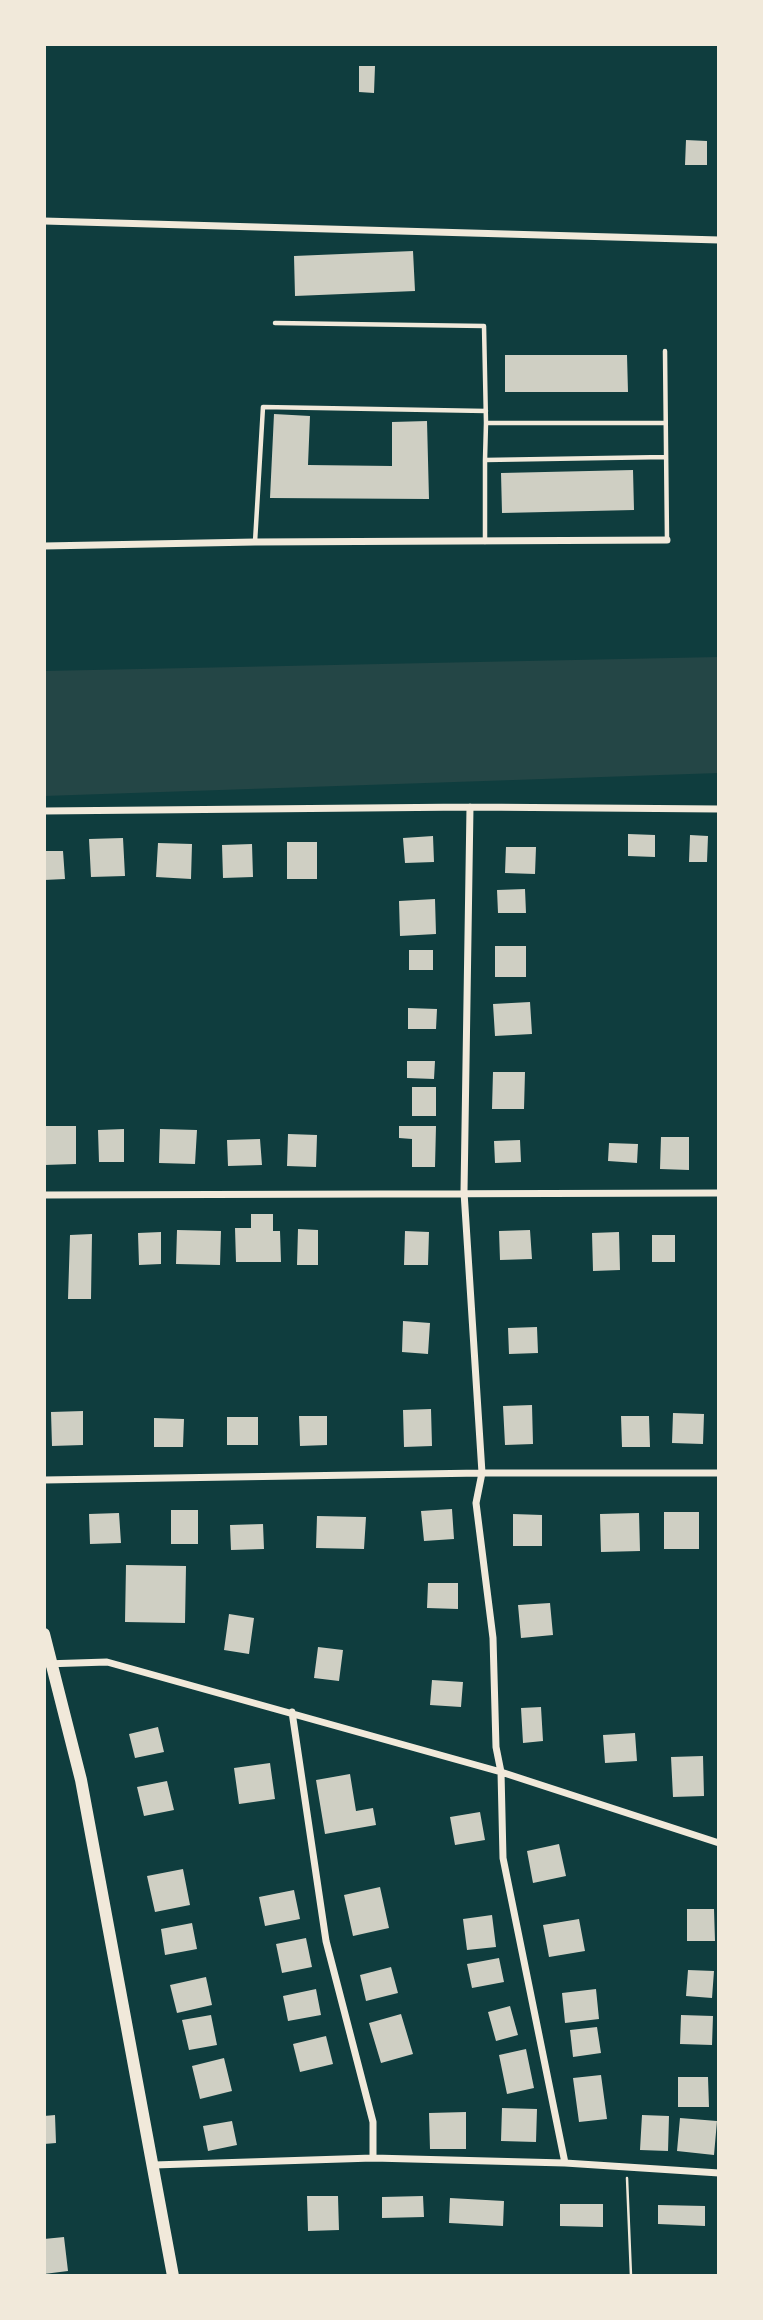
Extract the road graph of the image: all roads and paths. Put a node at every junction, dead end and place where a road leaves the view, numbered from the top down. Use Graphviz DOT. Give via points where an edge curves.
graph roads {
  1 [pos="44,221"];
  2 [pos="719,240"];
  3 [pos="275,323"];
  4 [pos="665,351"];
  5 [pos="486,411"];
  6 [pos="666,423"];
  7 [pos="486,424"];
  8 [pos="666,457"];
  9 [pos="485,460"];
  10 [pos="667,540"];
  11 [pos="255,542"];
  12 [pos="485,542"];
  13 [pos="44,546"];
  14 [pos="470,807"];
  15 [pos="719,809"];
  16 [pos="44,811"];
  17 [pos="464,1192"];
  18 [pos="719,1193"];
  19 [pos="44,1195"];
  20 [pos="719,1472"];
  21 [pos="482,1473"];
  22 [pos="44,1480"];
  23 [pos="44,1634"];
  24 [pos="48,1664"];
  25 [pos="292,1712"];
  26 [pos="501,1772"];
  27 [pos="719,1843"];
  28 [pos="373,2158"];
  29 [pos="565,2163"];
  30 [pos="154,2165"];
  31 [pos="627,2167"];
  32 [pos="719,2173"];
  33 [pos="173,2276"];
  34 [pos="631,2276"];
  1 -- 2 [label="street"];
  3 -- 5 [label="lane" via="484,326"];
  4 -- 6 [label="lane"];
  5 -- 7 [label="lane"];
  5 -- 11 [label="lane" via="263,407"];
  6 -- 7 [label="lane"];
  6 -- 8 [label="lane"];
  7 -- 9 [label="lane"];
  8 -- 9 [label="lane"];
  8 -- 10 [label="lane"];
  9 -- 12 [label="lane"];
  10 -- 12 [label="street"];
  11 -- 12 [label="street"];
  11 -- 13 [label="street"];
  14 -- 15 [label="street"];
  14 -- 16 [label="street"];
  14 -- 17 [label="street"];
  17 -- 18 [label="street"];
  17 -- 19 [label="street"];
  17 -- 21 [label="street"];
  20 -- 21 [label="street"];
  21 -- 22 [label="street"];
  21 -- 26 [label="street" via="475,1503 493,1638 496,1747"];
  23 -- 24 [label="main road"];
  24 -- 25 [label="street" via="107,1662"];
  24 -- 30 [label="main road" via="81,1780"];
  25 -- 26 [label="street"];
  25 -- 28 [label="street" via="326,1941 373,2122"];
  26 -- 27 [label="street"];
  26 -- 29 [label="street" via="503,1858"];
  28 -- 29 [label="street"];
  28 -- 30 [label="street"];
  29 -- 31 [label="street"];
  30 -- 33 [label="main road"];
  31 -- 32 [label="street"];
  31 -- 34 [label="path"];
}
